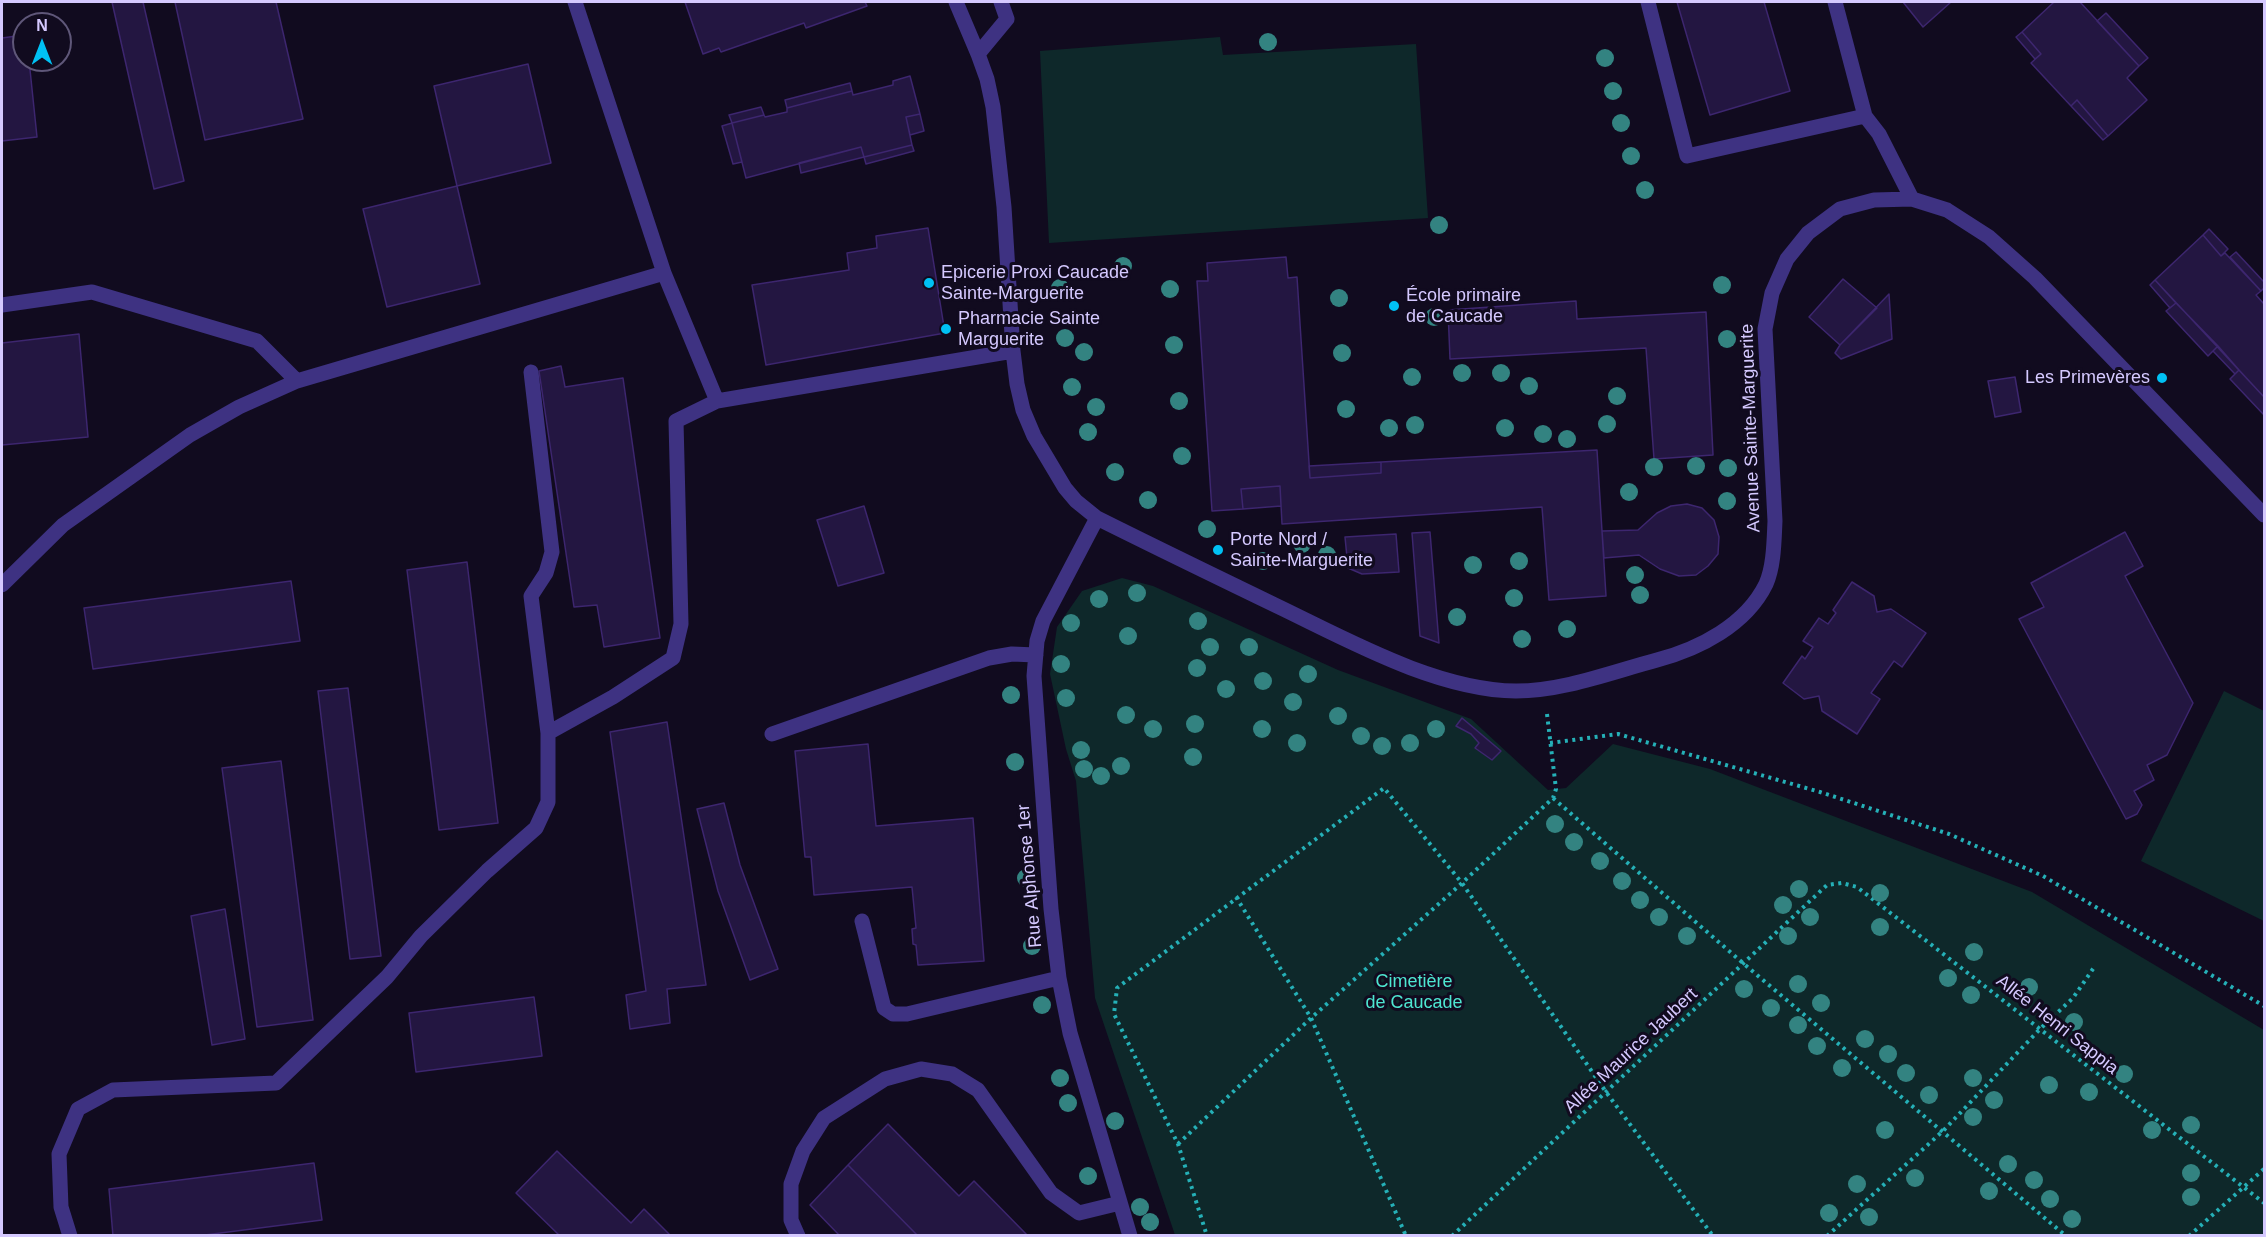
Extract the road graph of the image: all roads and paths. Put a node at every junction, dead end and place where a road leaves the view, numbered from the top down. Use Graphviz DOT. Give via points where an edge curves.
graph roads {
  1 [pos="575,2"];
  2 [pos="956,2"];
  3 [pos="1001,2"];
  4 [pos="1648,2"];
  5 [pos="1835,2"];
  6 [pos="978,54"];
  7 [pos="1865,116"];
  8 [pos="1912,200"];
  9 [pos="664,273"];
  10 [pos="2,305"];
  11 [pos="1013,351"];
  12 [pos="531,372"];
  13 [pos="297,381"];
  14 [pos="717,401"];
  15 [pos="2265,515"];
  16 [pos="1097,518"];
  17 [pos="2,585"];
  18 [pos="1036,656"];
  19 [pos="1544,689"];
  20 [pos="548,733"];
  21 [pos="772,734"];
  22 [pos="1550,743"];
  23 [pos="1553,798"];
  24 [pos="1462,883"];
  25 [pos="1827,885"];
  26 [pos="1236,897"];
  27 [pos="862,921"];
  28 [pos="1744,964"];
  29 [pos="2095,966"];
  30 [pos="1059,978"];
  31 [pos="2265,1006"];
  32 [pos="1311,1018"];
  33 [pos="2040,1029"];
  34 [pos="1606,1092"];
  35 [pos="1943,1131"];
  36 [pos="1178,1144"];
  37 [pos="2265,1169"];
  38 [pos="2243,1188"];
  39 [pos="1120,1203"];
  40 [pos="2265,1203"];
  41 [pos="70,1236"];
  42 [pos="798,1236"];
  43 [pos="1130,1236"];
  44 [pos="1207,1236"];
  45 [pos="1406,1236"];
  46 [pos="1452,1236"];
  47 [pos="1713,1236"];
  48 [pos="1827,1236"];
  49 [pos="2066,1236"];
  50 [pos="2188,1236"];
  1 -- 9 [label="street"];
  2 -- 6 [label="street, Avenue Sainte-Marguerite"];
  3 -- 6 [label="street" via="1007,19"];
  4 -- 7 [label="street" via="1687,156"];
  5 -- 7 [label="street"];
  6 -- 11 [label="street, Avenue Sainte-Marguerite" via="987,79 998,146"];
  7 -- 8 [label="street" via="1879,134"];
  8 -- 15 [label="street, Avenue Sainte-Marguerite" via="1947,210 1989,237 2035,278"];
  8 -- 19 [label="street, Avenue Sainte-Marguerite" via="1874,200 1840,209 1808,233 1787,259 1772,292 1765,329 1775,521 1773,551 1767,583 1748,612 1713,637 1673,656"];
  9 -- 13 [label="street"];
  9 -- 14 [label="street"];
  10 -- 13 [label="street" via="92,292 257,340"];
  11 -- 14 [label="street"];
  11 -- 16 [label="street, Avenue Sainte-Marguerite" via="1023,410 1034,436 1065,488"];
  12 -- 20 [label="street" via="552,552 546,573 531,596"];
  13 -- 17 [label="street" via="190,435 63,525"];
  14 -- 20 [label="street" via="676,421 681,624 673,658 614,697"];
  16 -- 18 [label="street, Rue Alphonse 1er" via="1043,621"];
  16 -- 19 [label="street, Avenue Sainte-Marguerite" via="1328,631 1422,671 1485,689"];
  18 -- 21 [label="street" via="1012,654 989,658"];
  18 -- 30 [label="street, Rue Alphonse 1er" via="1035,688"];
  19 -- 22 [label="path"];
  20 -- 41 [label="street" via="548,802 536,828 421,936 387,977 276,1083 113,1090 78,1109 59,1154 61,1207"];
  22 -- 23 [label="path" via="1556,789"];
  22 -- 31 [label="path" via="1618,734 1949,834 2043,876"];
  23 -- 24 [label="path"];
  23 -- 28 [label="path"];
  24 -- 26 [label="path" via="1384,788"];
  24 -- 32 [label="path"];
  24 -- 34 [label="path"];
  25 -- 28 [label="path, Allée Maurice Jaubert"];
  25 -- 33 [label="path, Allée Henri Sappia" via="1857,887"];
  26 -- 32 [label="path"];
  26 -- 36 [label="path" via="1117,988 1114,1014"];
  27 -- 30 [label="street" via="884,1008 893,1014"];
  28 -- 34 [label="path, Allée Maurice Jaubert"];
  28 -- 35 [label="path"];
  29 -- 33 [label="path" via="2073,998"];
  30 -- 39 [label="street, Rue Alphonse 1er" via="1070,1033"];
  32 -- 36 [label="path"];
  32 -- 45 [label="path"];
  33 -- 35 [label="path"];
  33 -- 38 [label="path, Allée Henri Sappia"];
  34 -- 46 [label="path, Allée Maurice Jaubert"];
  34 -- 47 [label="path"];
  35 -- 48 [label="path"];
  35 -- 49 [label="path"];
  36 -- 44 [label="path"];
  37 -- 38 [label="path"];
  38 -- 40 [label="path, Allée Henri Sappia"];
  38 -- 50 [label="path"];
  39 -- 42 [label="street" via="1079,1213 1051,1193 978,1090 952,1074 921,1069 885,1079 824,1119 803,1151 791,1184 791,1220"];
  39 -- 43 [label="street, Rue Alphonse 1er"];
}
